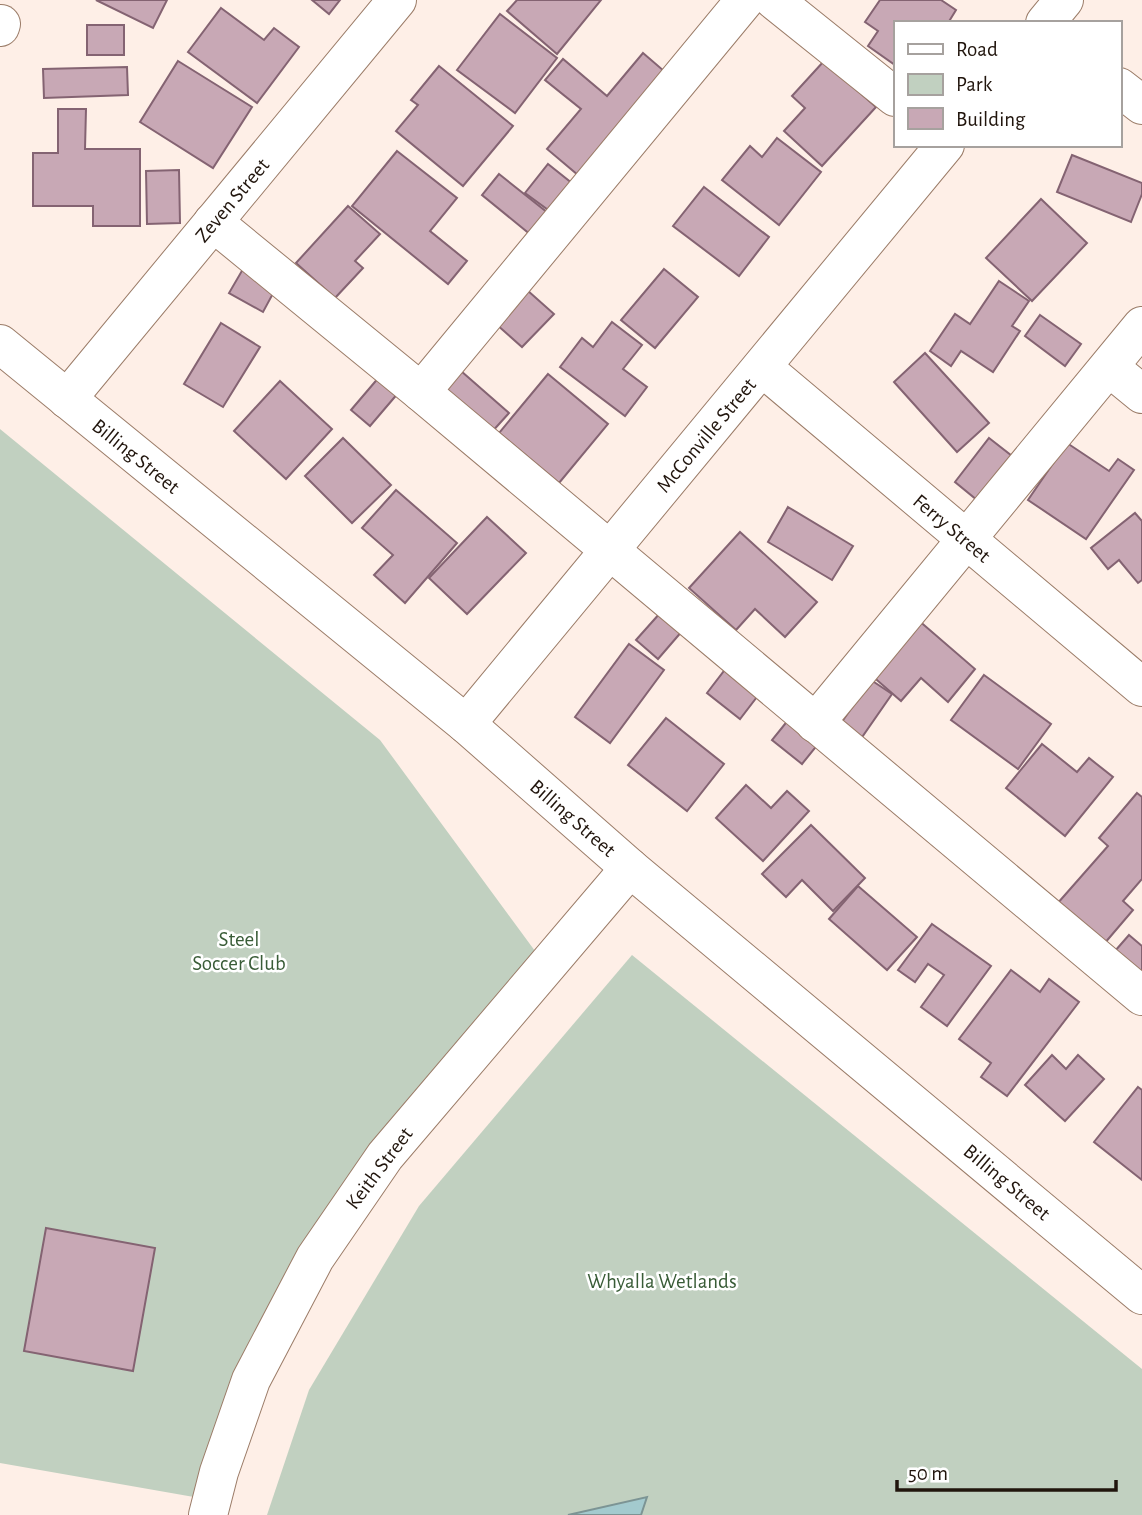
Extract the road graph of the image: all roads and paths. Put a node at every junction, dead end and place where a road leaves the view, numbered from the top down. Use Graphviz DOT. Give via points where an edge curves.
graph roads {
  1 [pos="397,0"];
  2 [pos="745,0"];
  3 [pos="774,0"];
  4 [pos="1064,0"];
  5 [pos="1047,21"];
  6 [pos="1121,89"];
  7 [pos="894,96"];
  8 [pos="1142,105"];
  9 [pos="943,147"];
  10 [pos="214,222"];
  11 [pos="1142,326"];
  12 [pos="0,344"];
  13 [pos="1109,367"];
  14 [pos="762,368"];
  15 [pos="421,392"];
  16 [pos="1142,394"];
  17 [pos="67,399"];
  18 [pos="965,538"];
  19 [pos="609,552"];
  20 [pos="1142,687"];
  21 [pos="815,723"];
  22 [pos="466,724"];
  23 [pos="630,868"];
  24 [pos="1142,996"];
  25 [pos="1142,1295"];
  26 [pos="208,1515"];
  1 -- 10 [label="street, Zeven Street"];
  2 -- 15 [label="street"];
  3 -- 7 [label="street"];
  4 -- 5 [label="street"];
  6 -- 8 [label="street"];
  9 -- 14 [label="street, McConville Street"];
  10 -- 15 [label="street"];
  10 -- 17 [label="street, Zeven Street"];
  11 -- 13 [label="street"];
  12 -- 17 [label="street, Billing Street"];
  13 -- 16 [label="street"];
  13 -- 18 [label="street"];
  14 -- 18 [label="street, Ferry Street"];
  14 -- 19 [label="street, McConville Street"];
  15 -- 19 [label="street"];
  17 -- 22 [label="street, Billing Street"];
  18 -- 20 [label="street, Ferry Street"];
  18 -- 21 [label="street"];
  19 -- 21 [label="street"];
  19 -- 22 [label="street, McConville Street"];
  21 -- 24 [label="street"];
  22 -- 23 [label="street, Billing Street"];
  23 -- 25 [label="street, Billing Street"];
  23 -- 26 [label="street, Keith Street" via="384,1156 314,1258 251,1380"];
}
